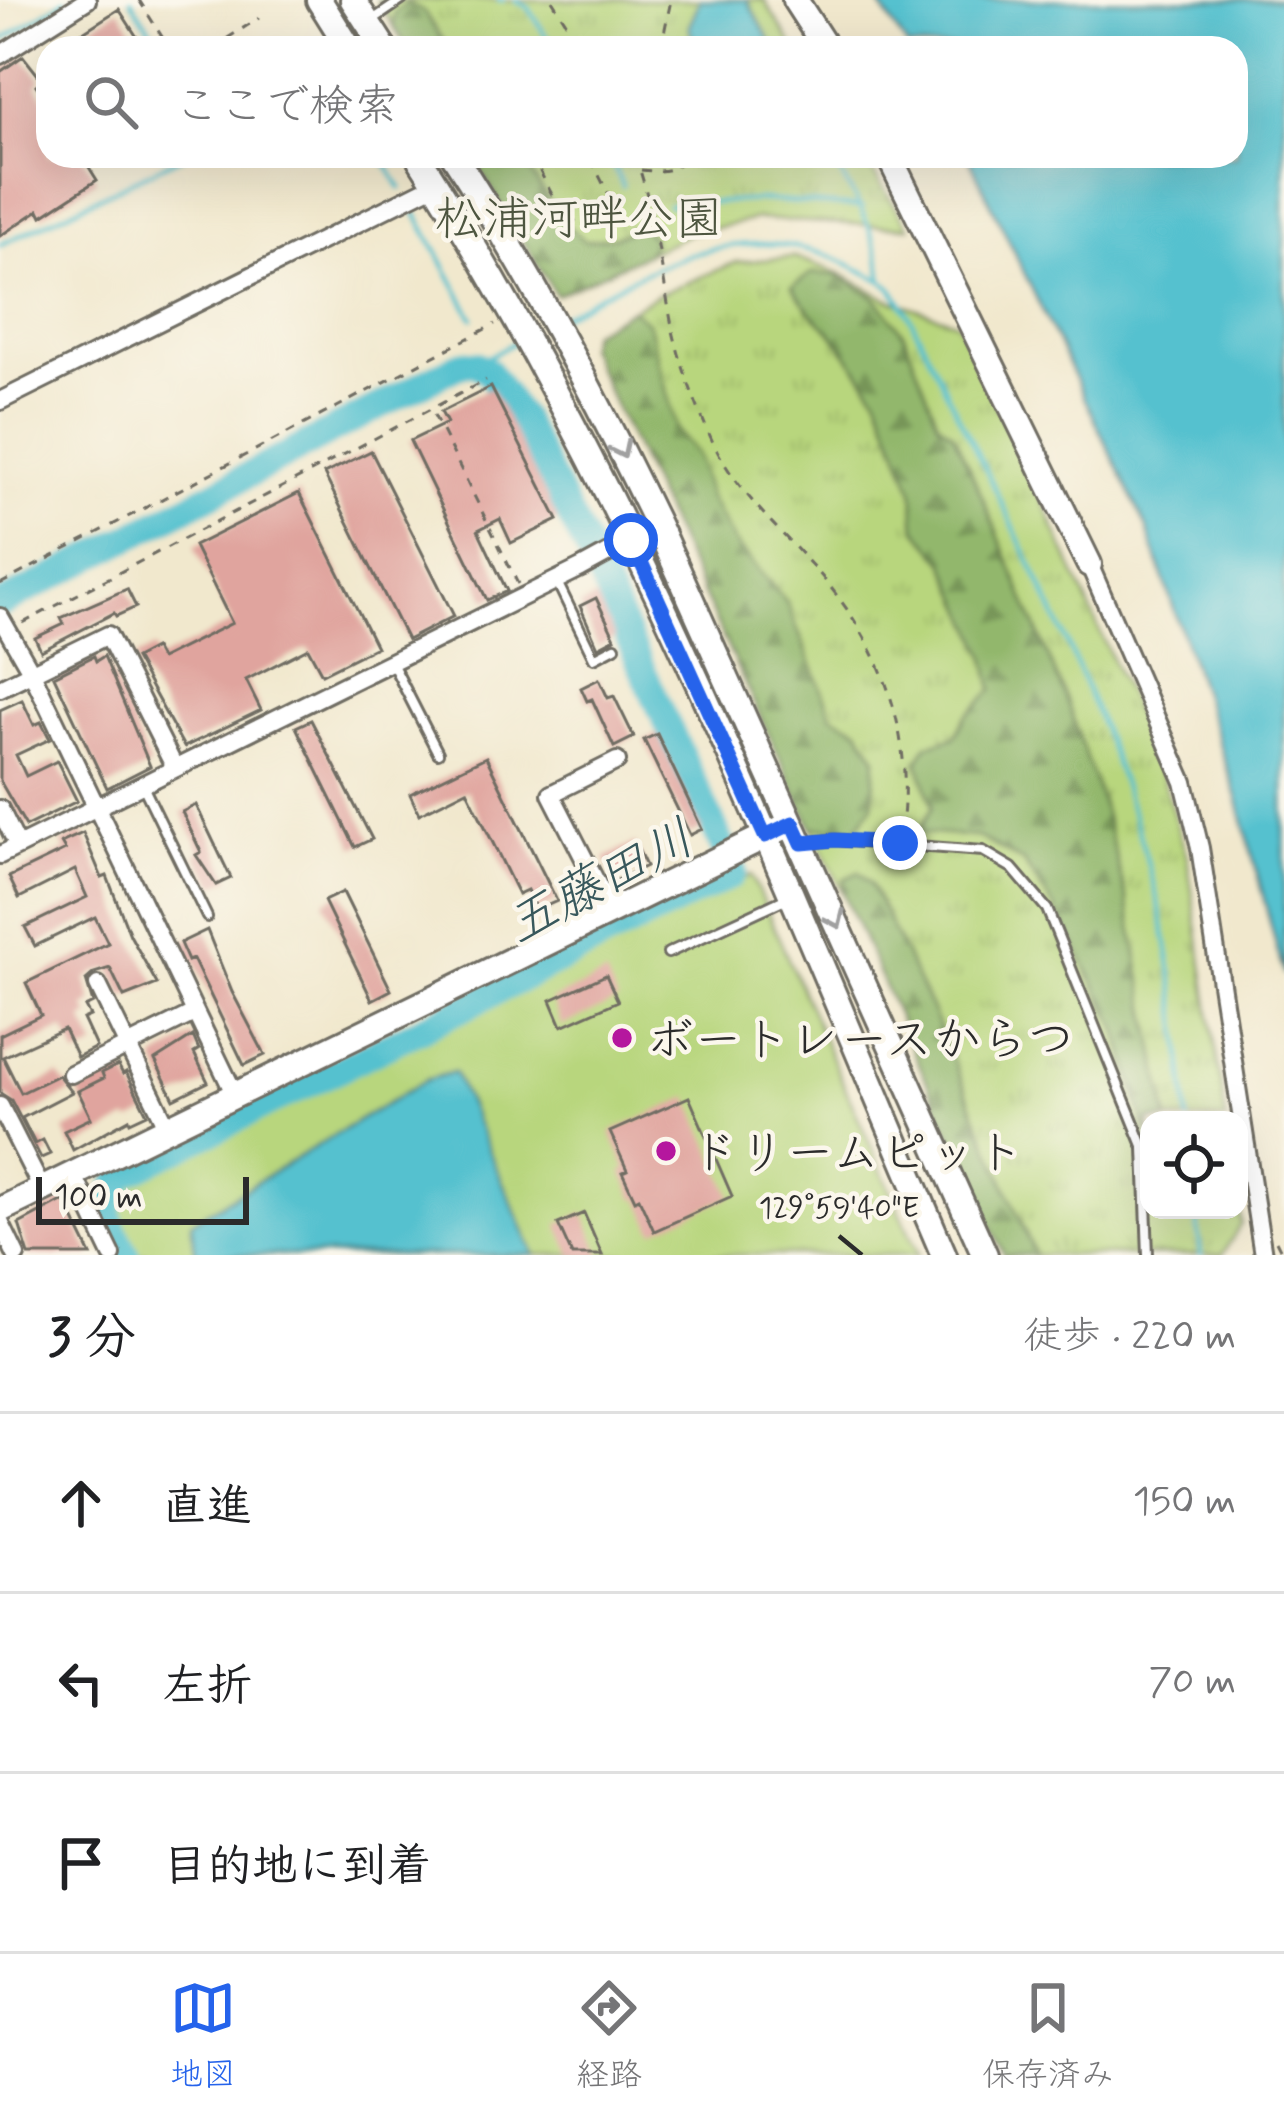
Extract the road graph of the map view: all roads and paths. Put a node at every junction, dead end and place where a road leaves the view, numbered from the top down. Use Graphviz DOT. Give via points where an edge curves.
graph roads {
  1 [pos="87,0"];
  2 [pos="139,0"];
  3 [pos="319,0"];
  4 [pos="353,0"];
  5 [pos="402,0"];
  6 [pos="552,0"];
  7 [pos="671,0"];
  8 [pos="795,0"];
  9 [pos="259,18"];
  10 [pos="368,23"];
  11 [pos="162,36"];
  12 [pos="231,36"];
  13 [pos="342,36"];
  14 [pos="376,36"];
  15 [pos="574,36"];
  16 [pos="664,36"];
  17 [pos="818,36"];
  18 [pos="0,56"];
  19 [pos="426,168"];
  20 [pos="461,168"];
  21 [pos="538,168"];
  22 [pos="596,168"];
  23 [pos="675,168"];
  24 [pos="895,168"];
  25 [pos="640,170"];
  26 [pos="436,184"];
  27 [pos="512,314"];
  28 [pos="486,380"];
  29 [pos="0,401"];
  30 [pos="434,415"];
  31 [pos="658,526"];
  32 [pos="620,547"];
  33 [pos="1089,564"];
  34 [pos="556,580"];
  35 [pos="0,584"];
  36 [pos="524,596"];
  37 [pos="4,624"];
  38 [pos="615,647"];
  39 [pos="392,662"];
  40 [pos="32,673"];
  41 [pos="0,688"];
  42 [pos="438,753"];
  43 [pos="617,760"];
  44 [pos="175,768"];
  45 [pos="142,784"];
  46 [pos="94,808"];
  47 [pos="0,809"];
  48 [pos="797,833"];
  49 [pos="765,836"];
  50 [pos="900,843"];
  51 [pos="18,846"];
  52 [pos="0,855"];
  53 [pos="790,896"];
  54 [pos="611,911"];
  55 [pos="207,917"];
  56 [pos="668,953"];
  57 [pos="98,985"];
  58 [pos="194,1013"];
  59 [pos="128,1046"];
  60 [pos="71,1074"];
  61 [pos="235,1095"];
  62 [pos="0,1106"];
  63 [pos="168,1128"];
  64 [pos="73,1174"];
  65 [pos="42,1189"];
  66 [pos="2,1205"];
  67 [pos="16,1255"];
  68 [pos="112,1255"];
  69 [pos="944,1255"];
  70 [pos="985,1255"];
  71 [pos="1148,1255"];
  72 [pos="1263,1255"];
  1 -- 18 [label="street"];
  2 -- 11 [label="path"];
  3 -- 13 [label="street"];
  4 -- 10 [label="street"];
  5 -- 10 [label="lane"];
  6 -- 15 [label="path"];
  7 -- 16 [label="path"];
  8 -- 17 [label="street"];
  9 -- 12 [label="path"];
  10 -- 14 [label="street"];
  19 -- 26 [label="street"];
  20 -- 31 [label="street, one-way"];
  21 -- 22 [label="path" via="578,223 607,208"];
  23 -- 25 [label="path"];
  24 -- 33 [label="street"];
  25 -- 50 [label="path" via="683,364 712,443 734,479 846,603 872,647 902,741"];
  26 -- 27 [label="street"];
  26 -- 29 [label="street"];
  27 -- 32 [label="street"];
  27 -- 35 [label="path"];
  28 -- 37 [label="path"];
  30 -- 36 [label="path"];
  31 -- 32 [label="street"];
  31 -- 48 [label="street"];
  32 -- 34 [label="street"];
  32 -- 49 [label="street"];
  33 -- 72 [label="street" via="1184,782"];
  34 -- 36 [label="street"];
  34 -- 38 [label="lane" via="594,658"];
  36 -- 39 [label="street"];
  37 -- 40 [label="street"];
  39 -- 42 [label="lane"];
  39 -- 44 [label="street"];
  40 -- 41 [label="street"];
  40 -- 44 [label="street" via="108,635"];
  40 -- 46 [label="street"];
  43 -- 54 [label="street" via="551,794"];
  44 -- 45 [label="street"];
  45 -- 46 [label="street"];
  45 -- 55 [label="lane"];
  46 -- 51 [label="street"];
  46 -- 58 [label="street"];
  47 -- 51 [label="street"];
  48 -- 49 [label="street"];
  48 -- 50 [label="lane"];
  48 -- 70 [label="street, one-way"];
  49 -- 53 [label="street"];
  49 -- 54 [label="street"];
  50 -- 71 [label="lane" via="983,851 1012,868 1047,909 1144,1148"];
  51 -- 52 [label="street"];
  53 -- 56 [label="lane"];
  53 -- 69 [label="street"];
  54 -- 61 [label="street"];
  57 -- 59 [label="street"];
  58 -- 59 [label="street"];
  58 -- 61 [label="street"];
  59 -- 60 [label="street"];
  59 -- 63 [label="street"];
  61 -- 63 [label="street"];
  62 -- 65 [label="street"];
  63 -- 64 [label="street"];
  64 -- 65 [label="street"];
  64 -- 68 [label="street"];
  65 -- 66 [label="street"];
  66 -- 67 [label="street"];
}
